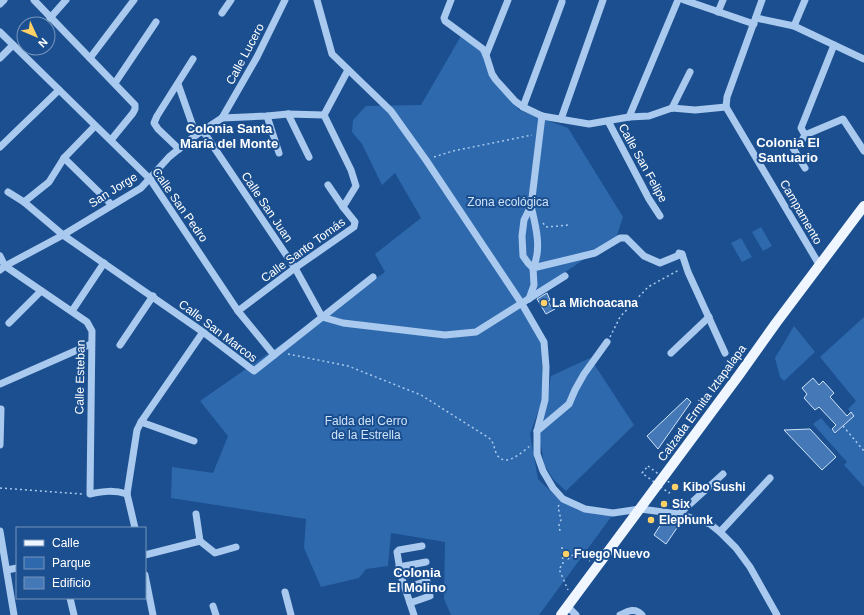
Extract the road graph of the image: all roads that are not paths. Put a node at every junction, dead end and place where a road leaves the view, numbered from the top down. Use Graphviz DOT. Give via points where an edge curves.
graph roads {
  1 [pos="4,0"];
  2 [pos="34,0"];
  3 [pos="66,0"];
  4 [pos="134,0"];
  5 [pos="231,0"];
  6 [pos="285,0"];
  7 [pos="451,0"];
  8 [pos="508,0"];
  9 [pos="603,0"];
  10 [pos="678,0"];
  11 [pos="684,0"];
  12 [pos="723,0"];
  13 [pos="762,0"];
  14 [pos="805,0"];
  15 [pos="316,1"];
  16 [pos="562,2"];
  17 [pos="0,4"];
  18 [pos="718,12"];
  19 [pos="222,13"];
  20 [pos="48,16"];
  21 [pos="52,16"];
  22 [pos="755,21"];
  23 [pos="156,22"];
  24 [pos="56,24"];
  25 [pos="794,26"];
  26 [pos="0,32"];
  27 [pos="13,45"];
  28 [pos="834,45"];
  29 [pos="486,55"];
  30 [pos="0,58"];
  31 [pos="90,58"];
  32 [pos="193,59"];
  33 [pos="864,59"];
  34 [pos="348,70"];
  35 [pos="690,72"];
  36 [pos="115,84"];
  37 [pos="178,84"];
  38 [pos="59,90"];
  39 [pos="523,107"];
  40 [pos="726,107"];
  41 [pos="672,108"];
  42 [pos="288,114"];
  43 [pos="324,115"];
  44 [pos="267,116"];
  45 [pos="542,116"];
  46 [pos="629,117"];
  47 [pos="222,118"];
  48 [pos="561,119"];
  49 [pos="608,121"];
  50 [pos="95,126"];
  51 [pos="203,131"];
  52 [pos="196,135"];
  53 [pos="805,135"];
  54 [pos="111,140"];
  55 [pos="0,147"];
  56 [pos="179,149"];
  57 [pos="864,151"];
  58 [pos="279,153"];
  59 [pos="309,157"];
  60 [pos="64,158"];
  61 [pos="805,168"];
  62 [pos="150,179"];
  63 [pos="328,186"];
  64 [pos="8,192"];
  65 [pos="24,202"];
  66 [pos="112,204"];
  67 [pos="531,206"];
  68 [pos="864,206"];
  69 [pos="343,207"];
  70 [pos="660,216"];
  71 [pos="63,235"];
  72 [pos="0,256"];
  73 [pos="104,263"];
  74 [pos="820,266"];
  75 [pos="3,268"];
  76 [pos="295,268"];
  77 [pos="533,268"];
  78 [pos="565,276"];
  79 [pos="373,278"];
  80 [pos="41,291"];
  81 [pos="153,296"];
  82 [pos="529,299"];
  83 [pos="522,304"];
  84 [pos="72,311"];
  85 [pos="238,311"];
  86 [pos="322,317"];
  87 [pos="709,317"];
  88 [pos="9,323"];
  89 [pos="203,332"];
  90 [pos="607,342"];
  91 [pos="91,344"];
  92 [pos="120,345"];
  93 [pos="725,353"];
  94 [pos="276,354"];
  95 [pos="671,354"];
  96 [pos="0,384"];
  97 [pos="1,409"];
  98 [pos="141,422"];
  99 [pos="0,424"];
  100 [pos="537,431"];
  101 [pos="194,441"];
  102 [pos="0,445"];
  103 [pos="723,474"];
  104 [pos="770,478"];
  105 [pos="128,494"];
  106 [pos="640,509"];
  107 [pos="196,514"];
  108 [pos="679,514"];
  109 [pos="135,527"];
  110 [pos="0,531"];
  111 [pos="720,532"];
  112 [pos="200,541"];
  113 [pos="422,546"];
  114 [pos="236,547"];
  115 [pos="146,555"];
  116 [pos="426,562"];
  117 [pos="399,567"];
  118 [pos="16,568"];
  119 [pos="6,570"];
  120 [pos="146,580"];
  121 [pos="427,581"];
  122 [pos="406,588"];
  123 [pos="285,592"];
  124 [pos="430,596"];
  125 [pos="70,599"];
  126 [pos="410,603"];
  127 [pos="213,606"];
  128 [pos="567,607"];
  129 [pos="14,615"];
  130 [pos="74,615"];
  131 [pos="153,615"];
  132 [pos="216,615"];
  133 [pos="291,615"];
  134 [pos="414,615"];
  135 [pos="576,615"];
  136 [pos="620,615"];
  137 [pos="642,615"];
  138 [pos="777,615"];
  1 -- 17 [label="street"];
  2 -- 20 [label="street"];
  3 -- 21 [label="street"];
  4 -- 31 [label="street"];
  5 -- 19 [label="street"];
  6 -- 47 [label="street, Calle Lucero" via="257,57"];
  7 -- 29 [label="street" via="444,21"];
  8 -- 29 [label="street"];
  9 -- 48 [label="street"];
  10 -- 46 [label="street"];
  11 -- 18 [label="street"];
  12 -- 18 [label="street"];
  13 -- 22 [label="street"];
  14 -- 25 [label="street"];
  15 -- 34 [label="street" via="332,54"];
  16 -- 39 [label="street"];
  18 -- 22 [label="street"];
  22 -- 25 [label="street"];
  22 -- 40 [label="street" via="727,97"];
  23 -- 36 [label="street"];
  24 -- 31 [label="street"];
  25 -- 28 [label="street"];
  26 -- 27 [label="street, Calle San Pedro"];
  27 -- 30 [label="street"];
  27 -- 38 [label="street, Calle San Pedro"];
  28 -- 33 [label="street"];
  28 -- 53 [label="street" via="801,128"];
  29 -- 39 [label="street" via="496,80"];
  31 -- 36 [label="street"];
  32 -- 37 [label="street"];
  34 -- 43 [label="street"];
  34 -- 83 [label="street" via="391,111"];
  35 -- 41 [label="street"];
  36 -- 54 [label="street" via="135,104 135,109"];
  37 -- 52 [label="street"];
  37 -- 56 [label="street" via="154,123"];
  38 -- 50 [label="street, Calle San Pedro"];
  38 -- 55 [label="street"];
  39 -- 45 [label="street"];
  40 -- 41 [label="street" via="695,110"];
  40 -- 74 [label="street, Campamento"];
  41 -- 46 [label="street" via="649,116"];
  42 -- 43 [label="street"];
  42 -- 44 [label="street"];
  42 -- 59 [label="street"];
  43 -- 69 [label="street, Calle Santo Tomás" via="351,170 356,186"];
  44 -- 47 [label="street"];
  44 -- 58 [label="street"];
  45 -- 48 [label="street"];
  45 -- 67 [label="street"];
  46 -- 49 [label="street"];
  47 -- 51 [label="street, San Jorge"];
  48 -- 49 [label="street" via="589,124"];
  49 -- 70 [label="street, Calle San Felipe"];
  50 -- 54 [label="street, Calle San Pedro"];
  50 -- 60 [label="street"];
  51 -- 52 [label="street, San Jorge"];
  51 -- 76 [label="street, Calle San Juan"];
  52 -- 56 [label="street, San Jorge"];
  53 -- 57 [label="street" via="844,119"];
  53 -- 61 [label="street" via="793,148"];
  54 -- 62 [label="street, Calle San Pedro"];
  56 -- 62 [label="street, San Jorge"];
  60 -- 65 [label="street" via="49,182"];
  60 -- 66 [label="street"];
  62 -- 66 [label="street, San Jorge" via="141,188"];
  62 -- 85 [label="street, Calle San Pedro"];
  63 -- 69 [label="street"];
  64 -- 65 [label="street, Calle San Marcos"];
  65 -- 71 [label="street, Calle San Marcos"];
  66 -- 71 [label="street, San Jorge"];
  67 -- 77 [label="street" via="538,242 538,258"];
  67 -- 77 [label="street" via="524,220 522,236 523,256"];
  68 -- 74 [label="main road, Calzada Ermita Iztapalapa"];
  69 -- 76 [label="street, Calle Santo Tomás" via="354,222 354,228"];
  71 -- 73 [label="street, Calle San Marcos"];
  71 -- 75 [label="street, San Jorge"];
  72 -- 75 [label="street"];
  73 -- 81 [label="street, Calle San Marcos"];
  73 -- 84 [label="street"];
  74 -- 106 [label="main road, Calzada Ermita Iztapalapa"];
  75 -- 80 [label="street, Calle Esteban"];
  76 -- 85 [label="street, Calle Santo Tomás"];
  76 -- 86 [label="street, Calle San Juan"];
  77 -- 82 [label="street" via="534,285"];
  77 -- 87 [label="street" via="595,253 620,238 626,238 644,256 660,263 680,253"];
  78 -- 82 [label="street"];
  79 -- 86 [label="street, Calle San Marcos"];
  80 -- 84 [label="street, Calle Esteban"];
  80 -- 88 [label="street"];
  81 -- 89 [label="street, Calle San Marcos"];
  81 -- 92 [label="street"];
  82 -- 83 [label="street"];
  83 -- 86 [label="street" via="476,332 445,335 343,323"];
  83 -- 100 [label="street" via="544,342 545,400"];
  84 -- 91 [label="street, Calle Esteban" via="90,326"];
  85 -- 94 [label="street, Calle San Pedro"];
  86 -- 94 [label="street, Calle San Marcos"];
  87 -- 93 [label="street"];
  87 -- 95 [label="street"];
  89 -- 94 [label="street, Calle San Marcos" via="254,372"];
  89 -- 98 [label="street"];
  90 -- 100 [label="street" via="584,374 569,404"];
  91 -- 96 [label="street"];
  91 -- 105 [label="street, Calle Esteban" via="90,494 105,490"];
  97 -- 99 [label="street"];
  98 -- 101 [label="street"];
  98 -- 105 [label="street" via="137,430"];
  99 -- 102 [label="street"];
  100 -- 106 [label="street" via="536,454 553,488 563,499 585,509 613,513"];
  103 -- 108 [label="street"];
  104 -- 111 [label="street"];
  105 -- 109 [label="street"];
  106 -- 108 [label="street"];
  106 -- 128 [label="main road, Calzada Ermita Iztapalapa"];
  107 -- 112 [label="street"];
  108 -- 111 [label="street" via="710,524"];
  110 -- 119 [label="street"];
  111 -- 138 [label="street" via="750,567"];
  112 -- 114 [label="street" via="215,553"];
  112 -- 115 [label="street"];
  113 -- 117 [label="street" via="399,550"];
  116 -- 117 [label="street"];
  117 -- 122 [label="street"];
  118 -- 119 [label="street"];
  119 -- 129 [label="street"];
  120 -- 131 [label="street"];
  121 -- 122 [label="street"];
  122 -- 126 [label="street"];
  123 -- 133 [label="street"];
  124 -- 126 [label="street"];
  125 -- 130 [label="street"];
  126 -- 134 [label="street"];
  127 -- 132 [label="street"];
  128 -- 135 [label="street"];
  136 -- 137 [label="street" via="631,610"];
}
